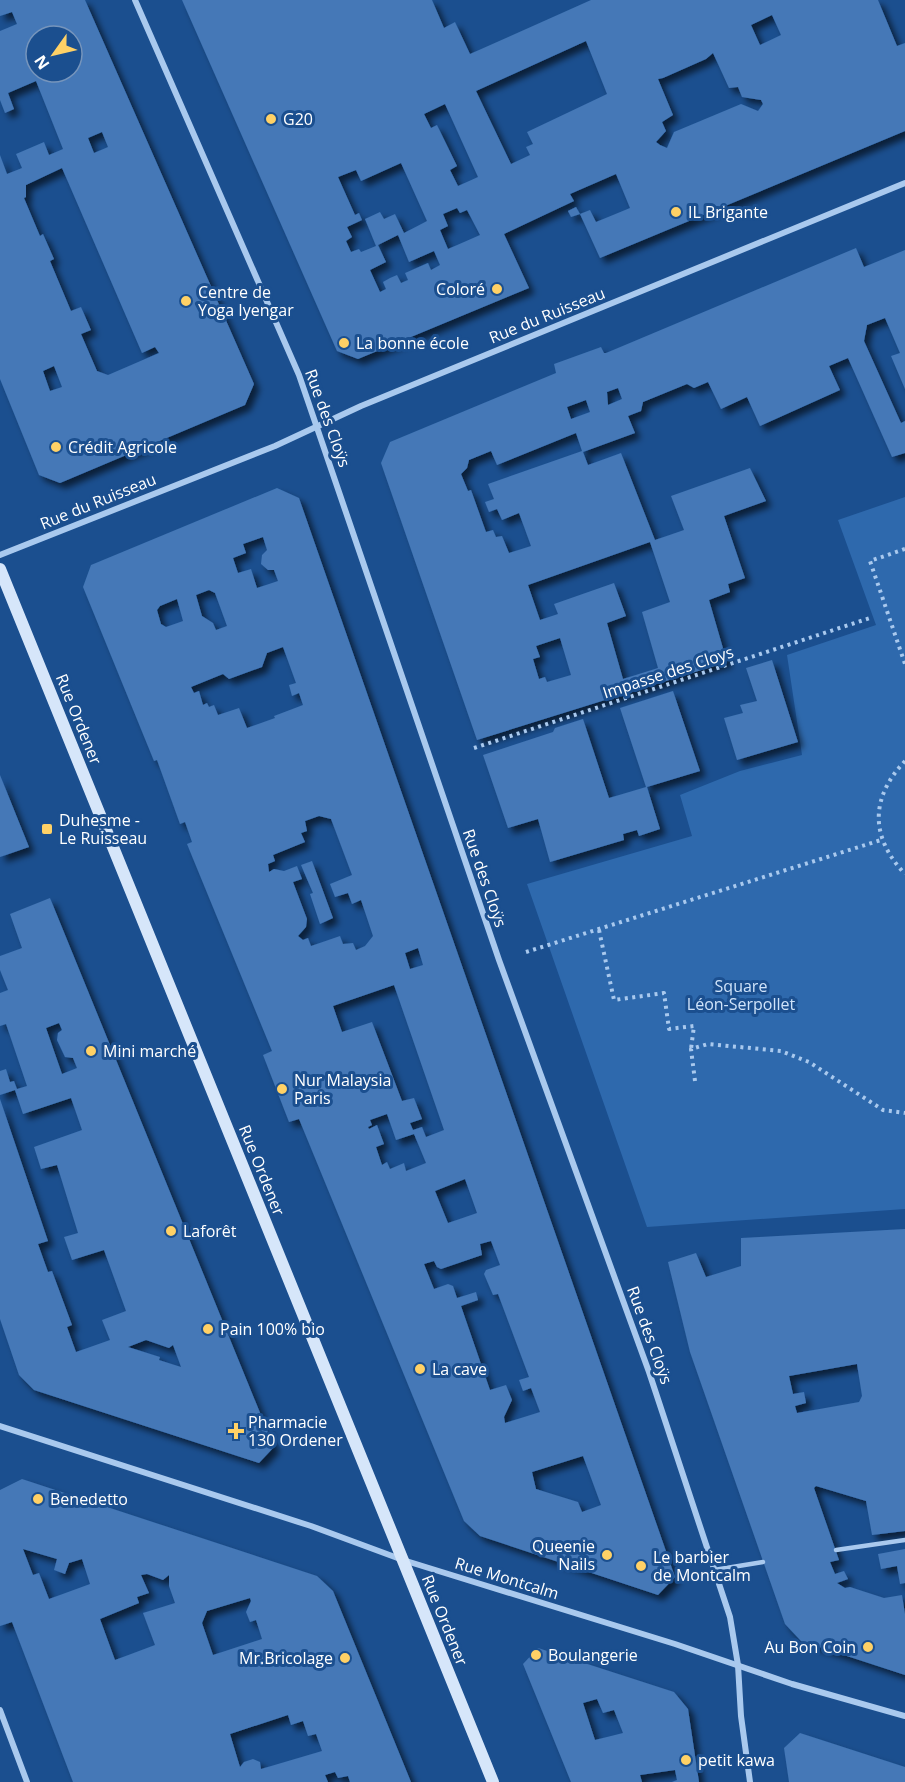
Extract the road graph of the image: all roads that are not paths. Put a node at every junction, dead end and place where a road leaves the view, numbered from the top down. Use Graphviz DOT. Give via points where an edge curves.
graph roads {
  1 [pos="135,0"];
  2 [pos="905,183"];
  3 [pos="317,426"];
  4 [pos="0,555"];
  5 [pos="0,570"];
  6 [pos="0,1426"];
  7 [pos="905,1540"];
  8 [pos="836,1550"];
  9 [pos="403,1560"];
  10 [pos="762,1562"];
  11 [pos="714,1570"];
  12 [pos="738,1665"];
  13 [pos="0,1710"];
  14 [pos="905,1716"];
  15 [pos="27,1782"];
  16 [pos="493,1782"];
  17 [pos="750,1782"];
  1 -- 3 [label="street, Rue des Cloÿs"];
  2 -- 3 [label="street, Rue du Ruisseau"];
  3 -- 4 [label="street, Rue du Ruisseau"];
  3 -- 11 [label="street, Rue des Cloÿs" via="499,960 649,1372"];
  5 -- 9 [label="main road, Rue Ordener"];
  6 -- 9 [label="street, Rue Montcalm" via="311,1526"];
  7 -- 8 [label="lane"];
  9 -- 12 [label="street, Rue Montcalm"];
  9 -- 16 [label="main road, Rue Ordener"];
  10 -- 11 [label="lane"];
  11 -- 12 [label="street, Rue des Cloÿs" via="730,1617"];
  12 -- 14 [label="street, Rue Montcalm"];
  12 -- 17 [label="street, Rue des Cloÿs"];
  13 -- 15 [label="street"];
}
